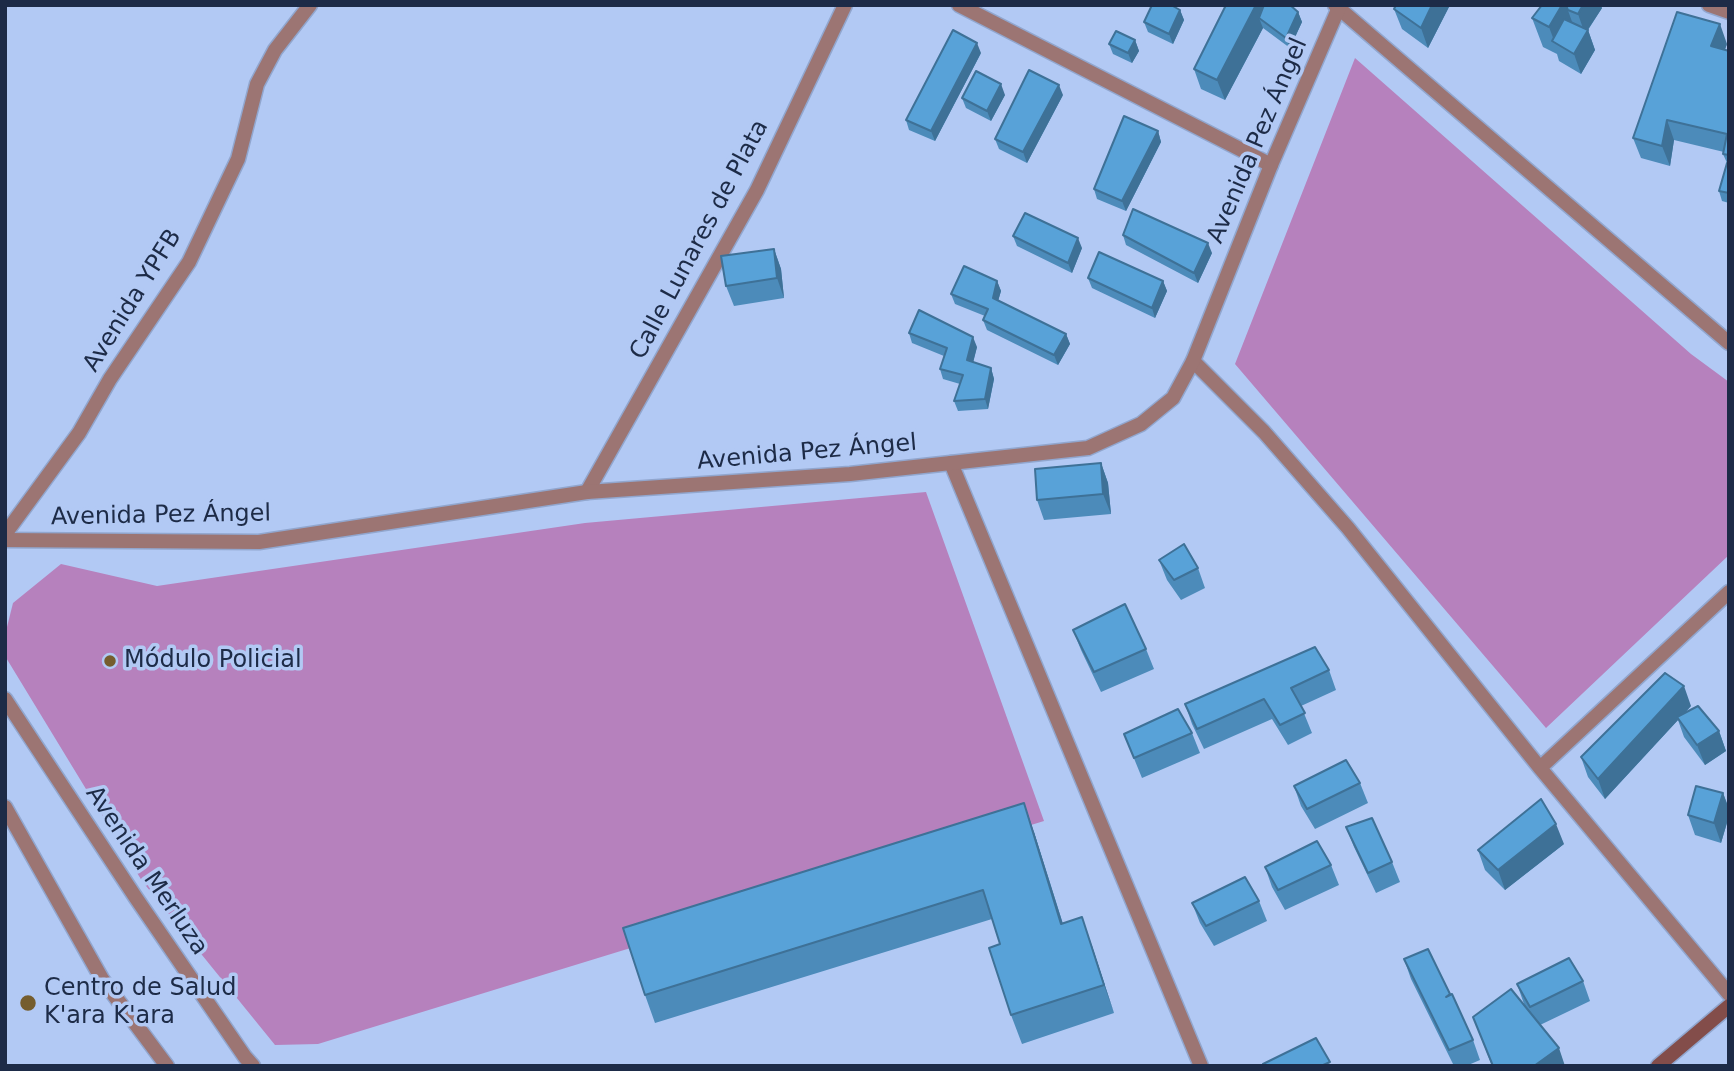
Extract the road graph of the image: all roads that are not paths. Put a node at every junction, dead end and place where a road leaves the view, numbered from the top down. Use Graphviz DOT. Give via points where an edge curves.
graph roads {
  1 [pos="310,5"];
  2 [pos="845,5"];
  3 [pos="959,5"];
  4 [pos="1709,5"];
  5 [pos="1338,6"];
  6 [pos="1729,12"];
  7 [pos="1271,165"];
  8 [pos="1729,343"];
  9 [pos="1193,361"];
  10 [pos="951,463"];
  11 [pos="587,492"];
  12 [pos="5,534"];
  13 [pos="5,540"];
  14 [pos="1729,592"];
  15 [pos="5,699"];
  16 [pos="1540,768"];
  17 [pos="5,807"];
  18 [pos="1729,994"];
  19 [pos="1729,1006"];
  20 [pos="167,1066"];
  21 [pos="253,1066"];
  22 [pos="1201,1066"];
  23 [pos="1658,1066"];
  1 -- 12 [label="street, Avenida YPFB" via="275,50 257,85 239,159 189,262 79,433"];
  2 -- 11 [label="street, Calle Lunares de Plata" via="757,190"];
  3 -- 7 [label="street"];
  4 -- 6 [label="street"];
  5 -- 7 [label="street, Avenida Pez Ángel"];
  5 -- 8 [label="street"];
  7 -- 9 [label="street, Avenida Pez Ángel"];
  9 -- 10 [label="street, Avenida Pez Ángel" via="1173,398 1141,424 1088,448"];
  9 -- 16 [label="street" via="1264,432 1348,528"];
  10 -- 11 [label="street, Avenida Pez Ángel"];
  10 -- 22 [label="street"];
  11 -- 13 [label="street, Avenida Pez Ángel" via="259,542"];
  14 -- 16 [label="street"];
  15 -- 21 [label="street, Avenida Merluza"];
  16 -- 18 [label="street"];
  17 -- 20 [label="street" via="102,979"];
  19 -- 23 [label="main road"];
}
